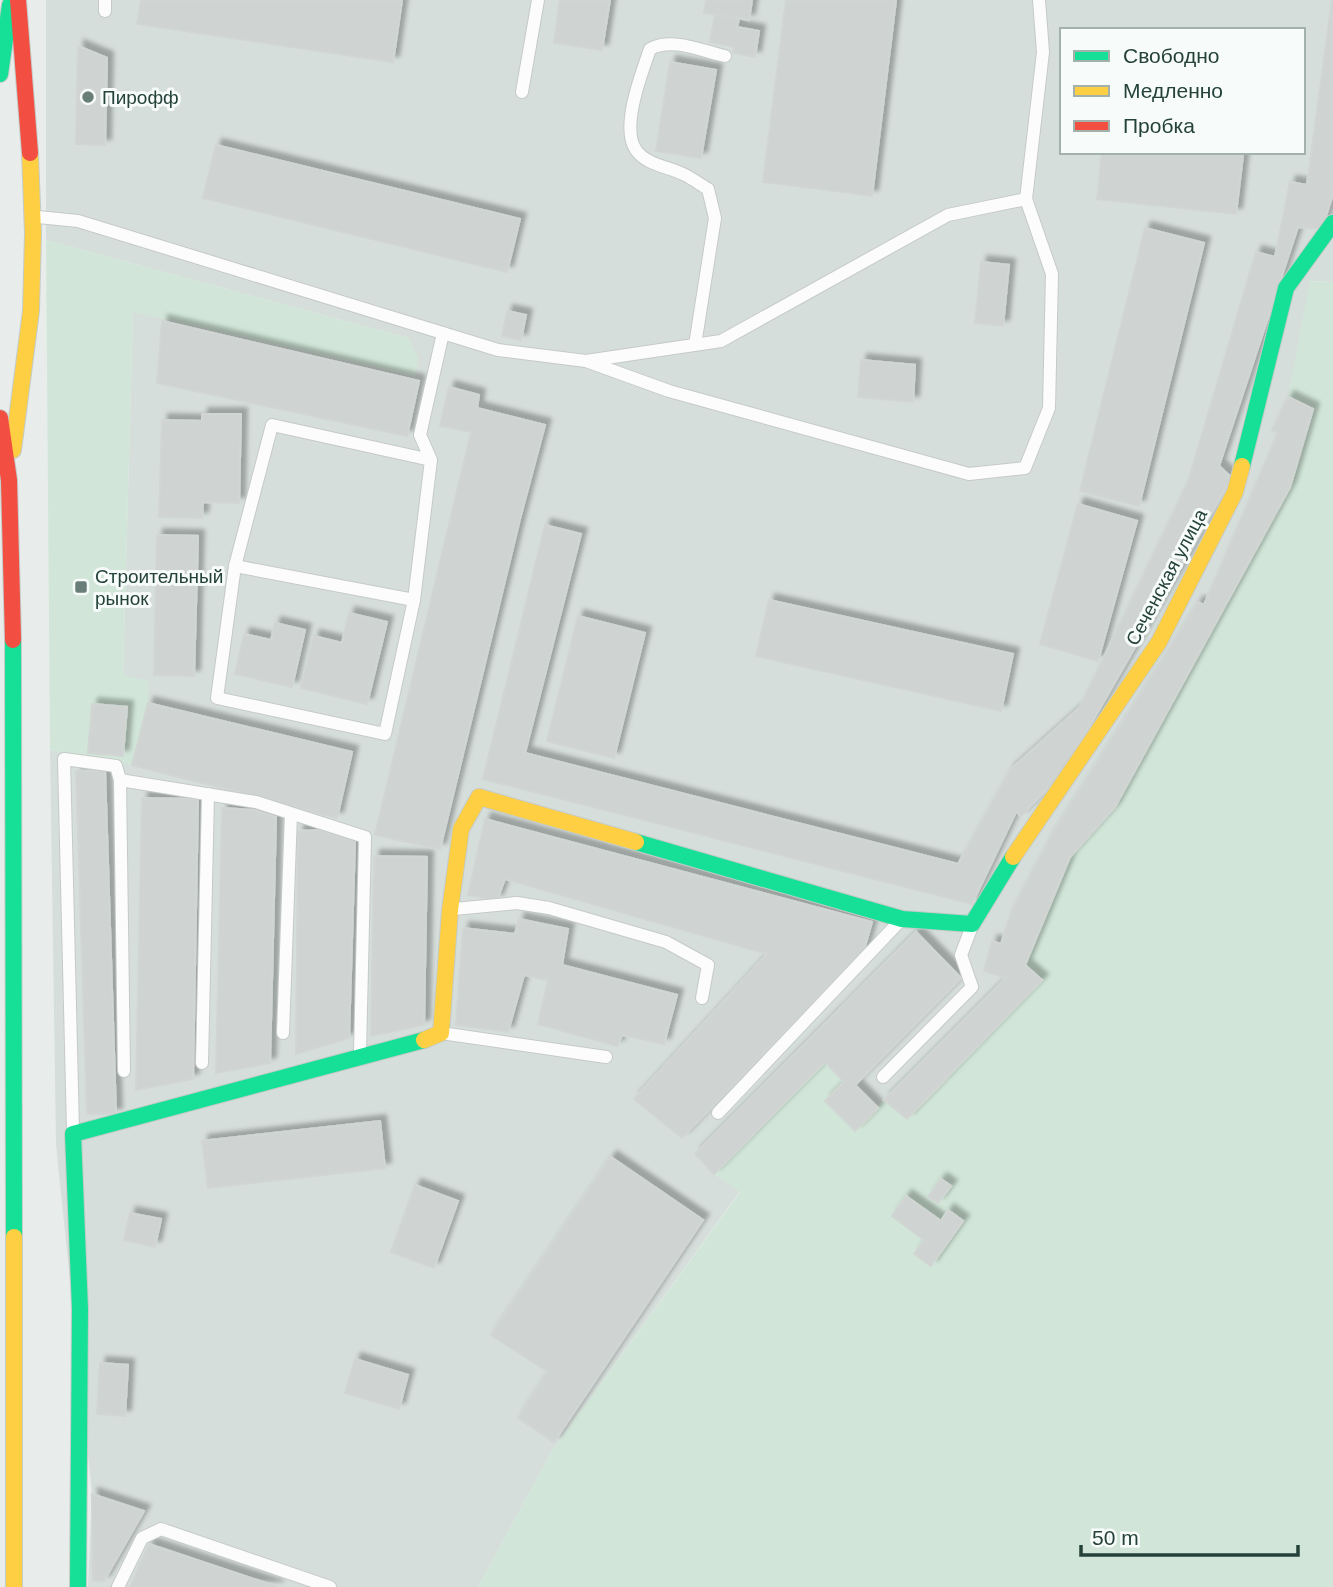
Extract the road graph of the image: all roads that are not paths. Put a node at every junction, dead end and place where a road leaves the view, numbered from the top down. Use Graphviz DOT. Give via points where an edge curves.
graph roads {
  1 [pos="10,0"];
  2 [pos="18,0"];
  3 [pos="538,0"];
  4 [pos="1039,0"];
  5 [pos="725,56"];
  6 [pos="0,74"];
  7 [pos="522,92"];
  8 [pos="1026,199"];
  9 [pos="32,217"];
  10 [pos="1333,223"];
  11 [pos="443,333"];
  12 [pos="695,345"];
  13 [pos="586,361"];
  14 [pos="0,418"];
  15 [pos="431,460"];
  16 [pos="9,480"];
  17 [pos="235,566"];
  18 [pos="414,600"];
  19 [pos="120,780"];
  20 [pos="208,794"];
  21 [pos="291,814"];
  22 [pos="450,909"];
  23 [pos="902,919"];
  24 [pos="972,923"];
  25 [pos="702,998"];
  26 [pos="283,1033"];
  27 [pos="441,1033"];
  28 [pos="360,1057"];
  29 [pos="606,1057"];
  30 [pos="202,1063"];
  31 [pos="124,1071"];
  32 [pos="883,1077"];
  33 [pos="718,1113"];
  34 [pos="73,1134"];
  35 [pos="14,1587"];
  36 [pos="78,1587"];
  37 [pos="118,1587"];
  38 [pos="330,1587"];
  1 -- 6 [label="street"];
  2 -- 9 [label="street" via="29,112"];
  3 -- 7 [label="lane"];
  4 -- 8 [label="lane" via="1043,52"];
  5 -- 12 [label="lane" via="672,43 650,49 636,87 630,131 635,150 651,162 708,189 715,218"];
  8 -- 12 [label="lane" via="948,215 720,341"];
  8 -- 13 [label="lane" via="1052,274 1049,408 1025,468 969,474 668,391"];
  9 -- 11 [label="lane" via="78,221"];
  9 -- 16 [label="street" via="31,312"];
  10 -- 24 [label="street, Сеченская улица" via="1286,288 1235,492 1159,642 1033,825"];
  11 -- 13 [label="lane" via="498,350"];
  11 -- 15 [label="lane" via="421,435"];
  12 -- 13 [label="lane"];
  14 -- 16 [label="street"];
  15 -- 17 [label="lane" via="272,425"];
  15 -- 18 [label="lane"];
  16 -- 35 [label="street" via="13,584"];
  17 -- 18 [label="lane"];
  17 -- 18 [label="lane" via="217,698 385,734"];
  19 -- 20 [label="lane"];
  19 -- 31 [label="lane"];
  19 -- 34 [label="lane" via="116,766 64,759"];
  20 -- 21 [label="lane"];
  20 -- 30 [label="lane"];
  21 -- 26 [label="lane"];
  21 -- 28 [label="lane" via="365,837"];
  22 -- 23 [label="street" via="461,829 479,797"];
  22 -- 25 [label="lane" via="517,904 549,908 666,942 708,965"];
  22 -- 27 [label="street"];
  23 -- 24 [label="street"];
  23 -- 33 [label="lane"];
  24 -- 32 [label="lane" via="961,955 972,987"];
  27 -- 28 [label="street"];
  27 -- 29 [label="lane"];
  28 -- 34 [label="street"];
  34 -- 36 [label="street" via="80,1309"];
  37 -- 38 [label="lane" via="142,1538 161,1529"];
}
